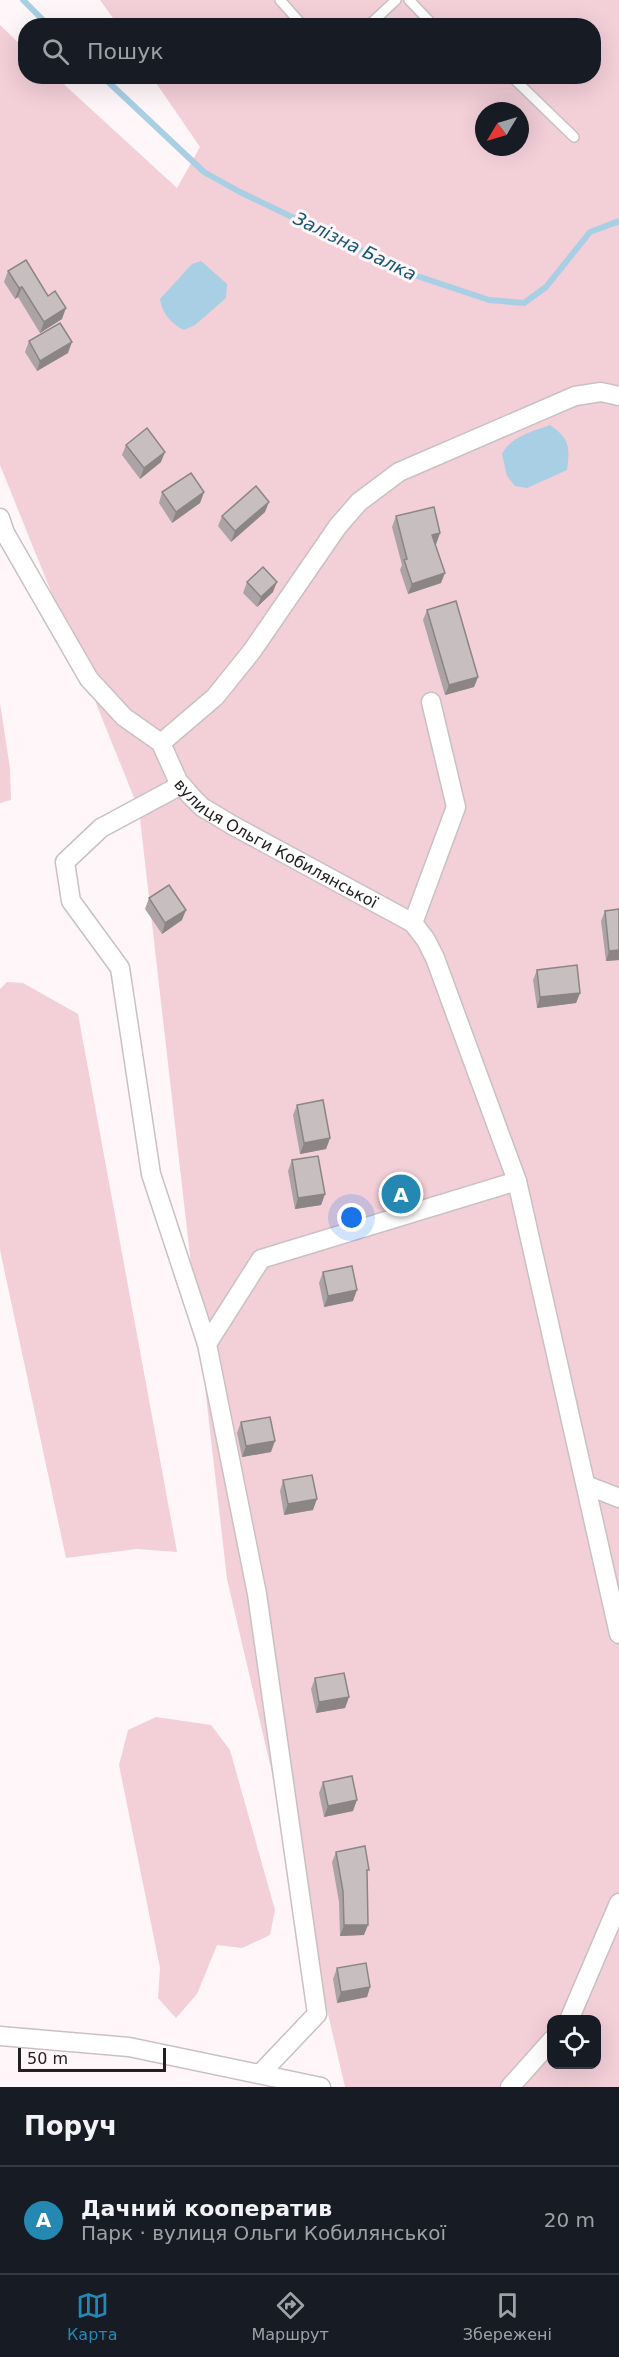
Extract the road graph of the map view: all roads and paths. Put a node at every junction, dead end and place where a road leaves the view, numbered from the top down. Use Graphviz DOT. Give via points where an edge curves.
graph roads {
  1 [pos="280,0"];
  2 [pos="396,0"];
  3 [pos="409,0"];
  4 [pos="296,18"];
  5 [pos="377,18"];
  6 [pos="426,18"];
  7 [pos="519,84"];
  8 [pos="574,137"];
  9 [pos="619,396"];
  10 [pos="0,518"];
  11 [pos="431,702"];
  12 [pos="161,743"];
  13 [pos="181,785"];
  14 [pos="413,924"];
  15 [pos="517,1181"];
  16 [pos="207,1344"];
  17 [pos="586,1485"];
  18 [pos="619,1498"];
  19 [pos="619,1634"];
  20 [pos="619,1903"];
  21 [pos="571,2015"];
  22 [pos="0,2036"];
  23 [pos="547,2046"];
  24 [pos="260,2074"];
  25 [pos="321,2087"];
  26 [pos="510,2087"];
  1 -- 4 [label="lane"];
  2 -- 5 [label="lane"];
  3 -- 6 [label="lane"];
  7 -- 8 [label="lane"];
  9 -- 12 [label="street" via="601,392 575,396 399,472 378,487 338,526 252,651 215,697"];
  10 -- 12 [label="street, вулиця Ольги Кобилянської" via="89,680 124,717"];
  11 -- 14 [label="street" via="456,807"];
  12 -- 13 [label="street, вулиця Ольги Кобилянської"];
  13 -- 14 [label="street, вулиця Ольги Кобилянської" via="202,807 232,825"];
  13 -- 16 [label="street" via="102,828 65,862 71,901 120,968 151,1174"];
  14 -- 15 [label="street, вулиця Ольги Кобилянської" via="435,958"];
  15 -- 16 [label="street" via="261,1258"];
  15 -- 17 [label="street, вулиця Ольги Кобилянської"];
  16 -- 24 [label="street" via="257,1594 317,2014"];
  17 -- 18 [label="street"];
  17 -- 19 [label="street, вулиця Ольги Кобилянської"];
  20 -- 21 [label="street"];
  22 -- 24 [label="street" via="129,2047"];
  23 -- 26 [label="street"];
  24 -- 25 [label="street"];
}
